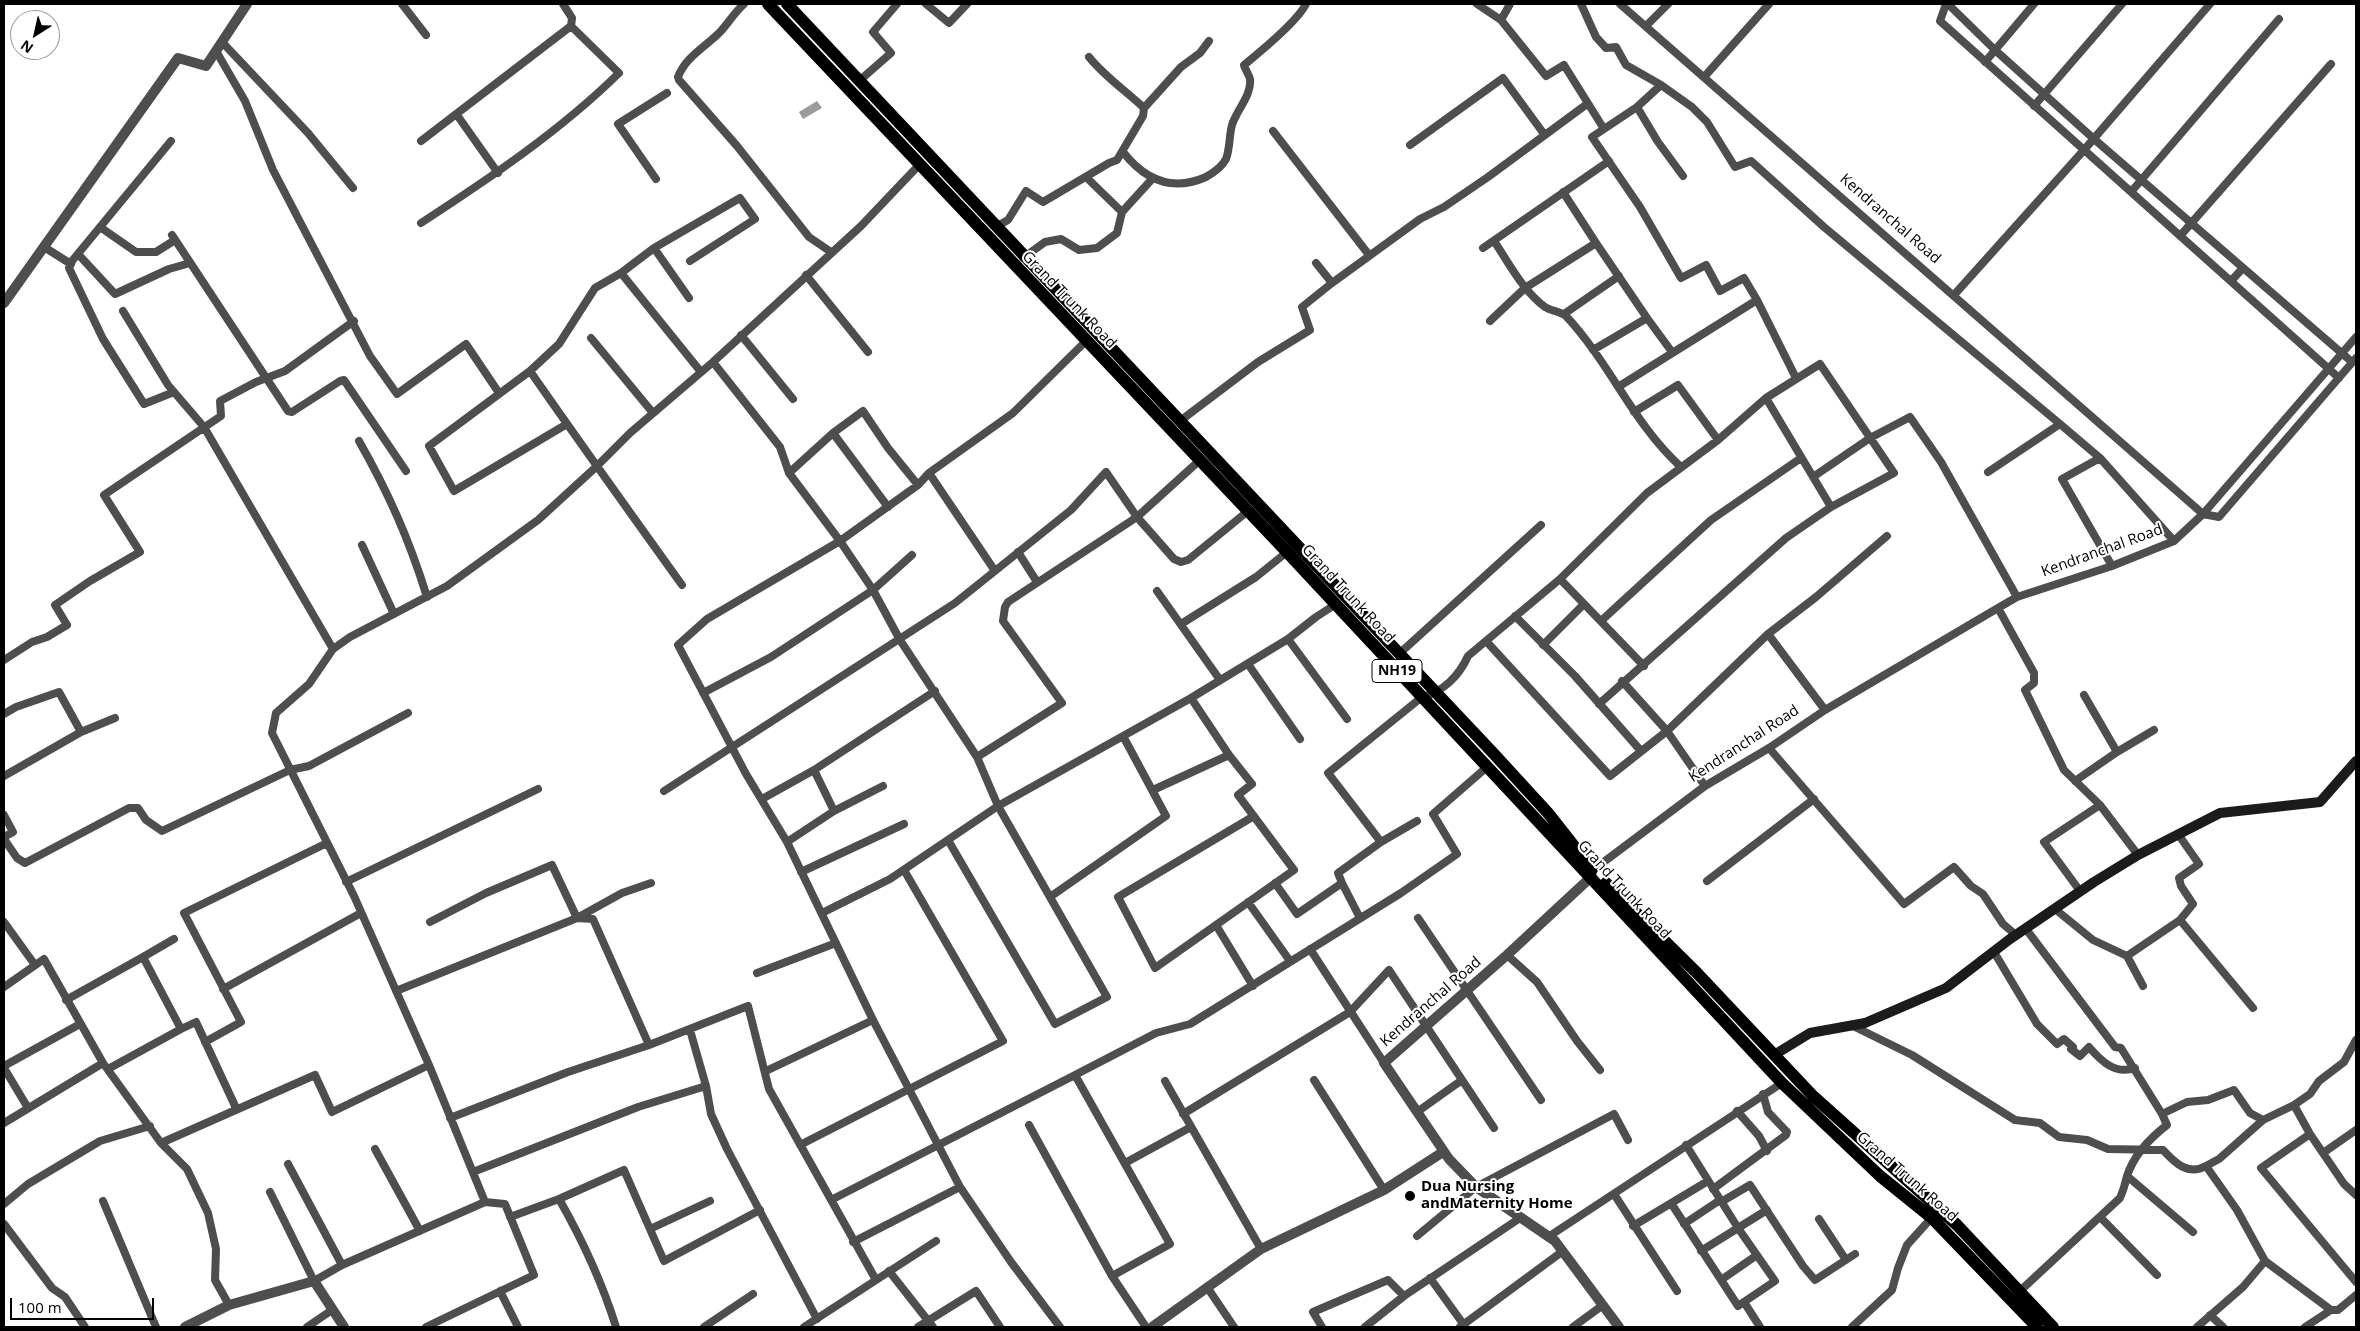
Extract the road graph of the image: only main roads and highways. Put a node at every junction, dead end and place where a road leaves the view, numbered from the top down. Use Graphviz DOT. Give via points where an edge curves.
graph roads {
  1 [pos="768,4"];
  2 [pos="787,4"];
  3 [pos="2356,761"];
  4 [pos="1592,874"];
  5 [pos="1774,1055"];
  6 [pos="1936,1213"];
  7 [pos="2037,1327"];
  8 [pos="2053,1327"];
  1 -- 4 [label="highway, Grand Trunk Road / NH19" via="1288,552 1487,767"];
  2 -- 4 [label="highway, Grand Trunk Road / NH19" via="1400,653 1548,813"];
  3 -- 5 [label="main road" via="2320,802 2220,813 2138,855 2080,891 1946,988 1864,1023 1810,1033"];
  4 -- 5 [label="highway, Grand Trunk Road / NH19" via="1697,972"];
  4 -- 6 [label="highway, Grand Trunk Road / NH19" via="1782,1083 1880,1176"];
  5 -- 6 [label="highway, Grand Trunk Road / NH19"];
  6 -- 7 [label="highway, Grand Trunk Road / NH19"];
  6 -- 8 [label="highway, Grand Trunk Road / NH19" via="2020,1291"];
}
